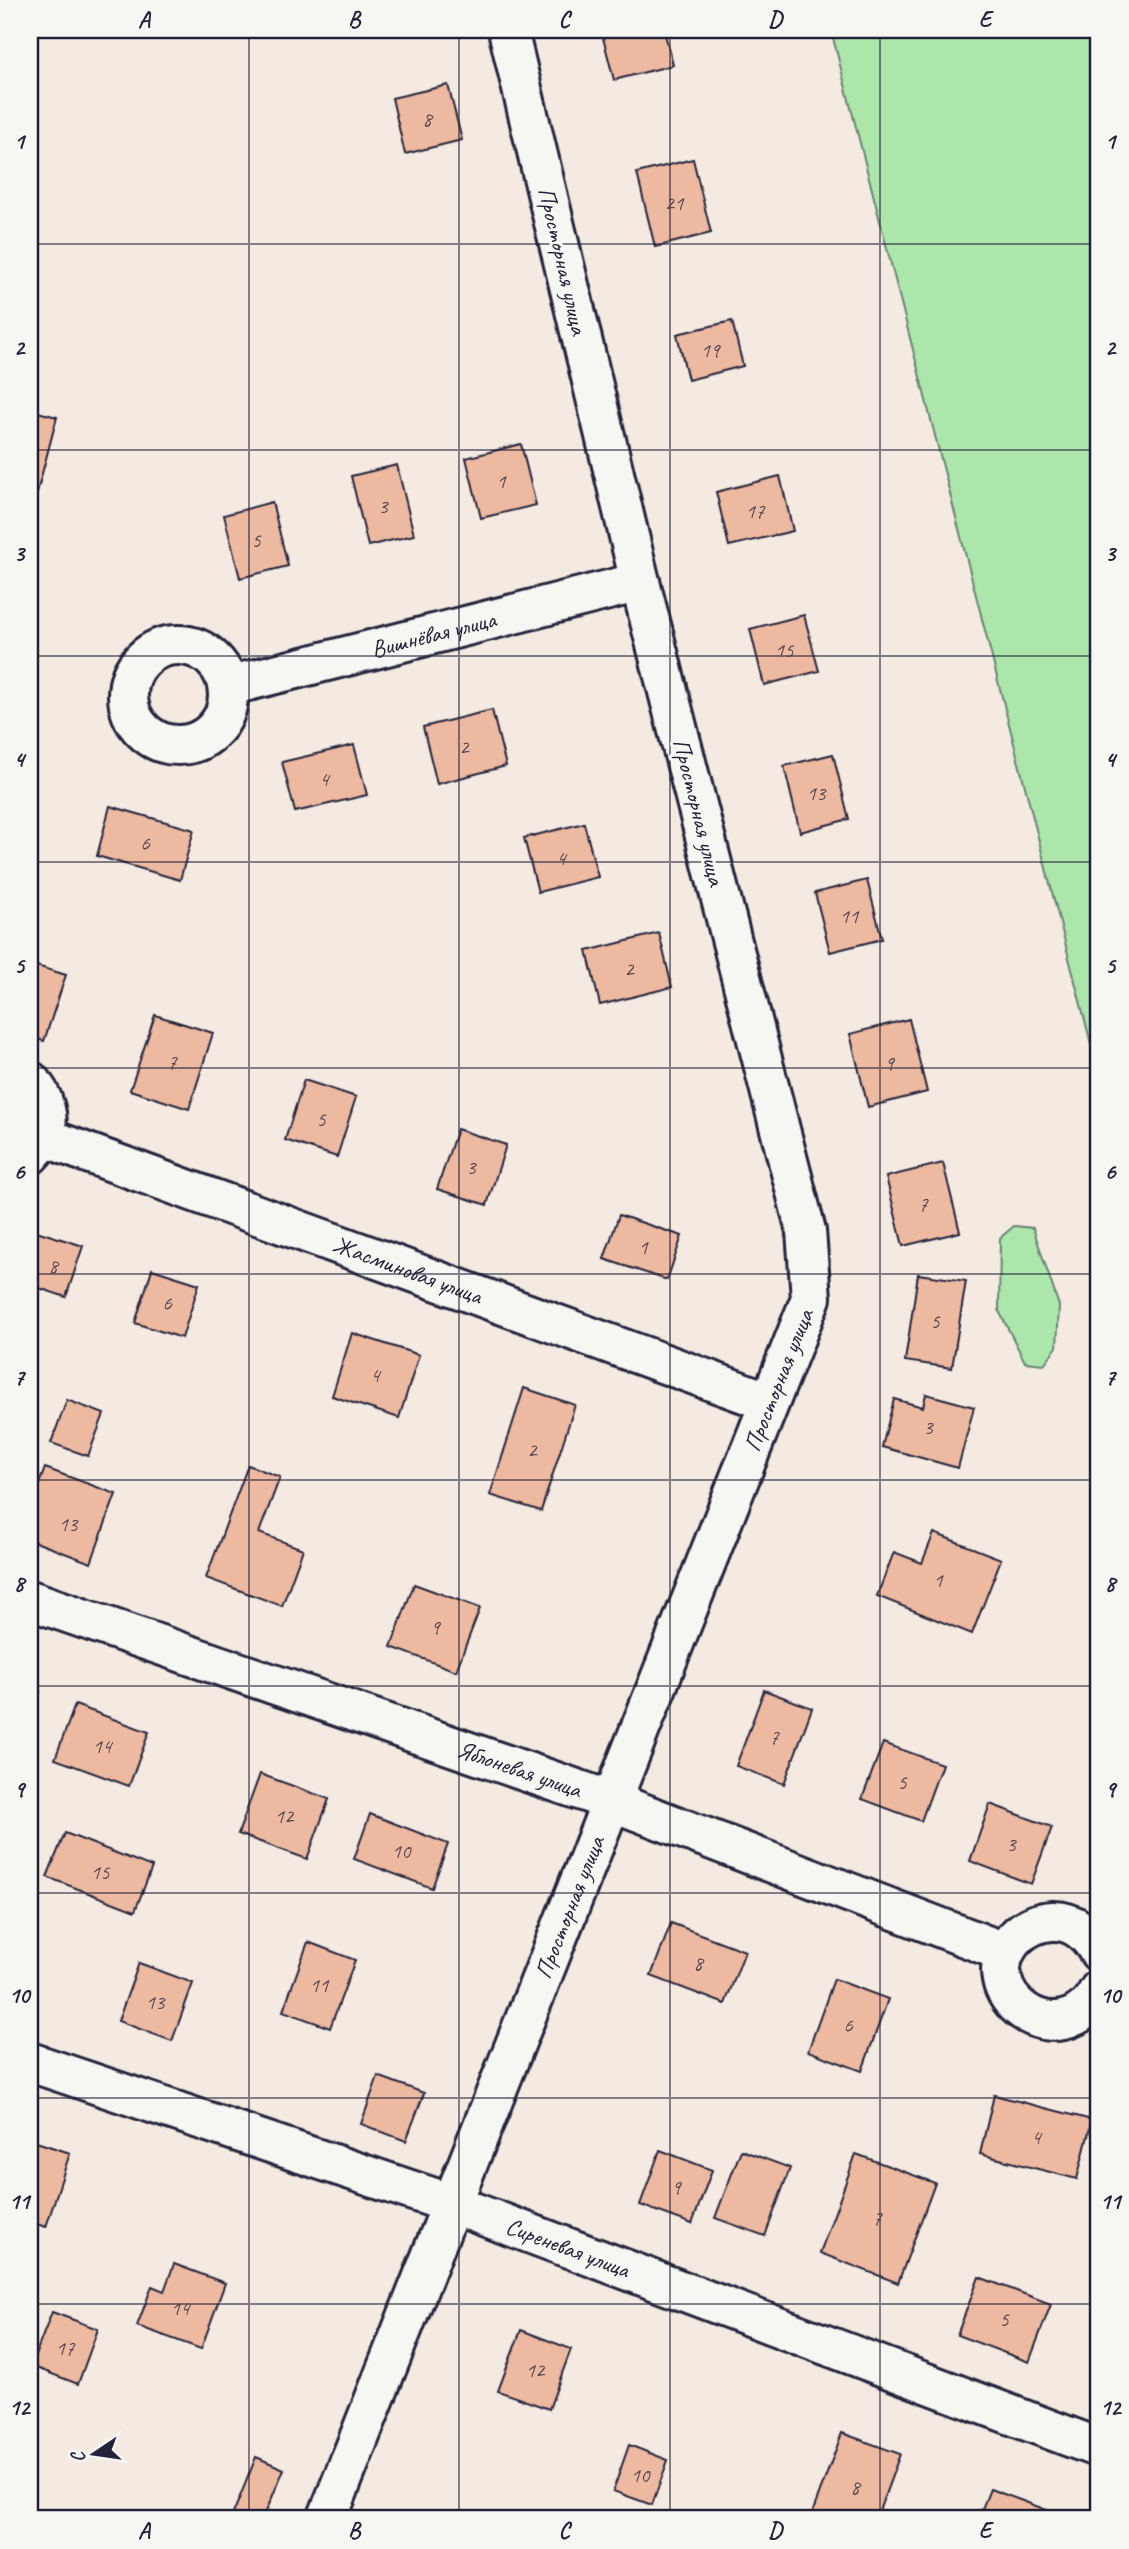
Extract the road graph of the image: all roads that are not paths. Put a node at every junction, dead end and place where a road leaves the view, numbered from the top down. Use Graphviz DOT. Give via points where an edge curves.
graph roads {
  1 [pos="508,30"];
  2 [pos="640,582"];
  3 [pos="228,686"];
  4 [pos="30,1081"];
  5 [pos="37,1146"];
  6 [pos="769,1402"];
  7 [pos="30,1600"];
  8 [pos="611,1801"];
  9 [pos="1004,1952"];
  10 [pos="1099,1952"];
  11 [pos="1099,1990"];
  12 [pos="30,2062"];
  13 [pos="452,2204"];
  14 [pos="1099,2448"];
  15 [pos="327,2519"];
  1 -- 2 [label="street, Просторная улица"];
  2 -- 3 [label="street, Вишнёвая улица"];
  2 -- 6 [label="street, Просторная улица" via="806,1231 811,1298"];
  4 -- 5 [label="street" via="45,1110"];
  5 -- 6 [label="street, Жасминовая улица"];
  6 -- 8 [label="street, Просторная улица"];
  7 -- 8 [label="street, Яблоневая улица"];
  8 -- 9 [label="street, Яблоневая улица"];
  8 -- 13 [label="street, Просторная улица"];
  9 -- 10 [label="street" via="1032,1925 1058,1921 1082,1930"];
  9 -- 11 [label="street" via="1006,1992 1023,2012 1035,2018 1061,2021 1073,2017 1085,2010"];
  12 -- 13 [label="street, Сиреневая улица"];
  13 -- 14 [label="street, Сиреневая улица"];
  13 -- 15 [label="street, Просторная улица"];
}
